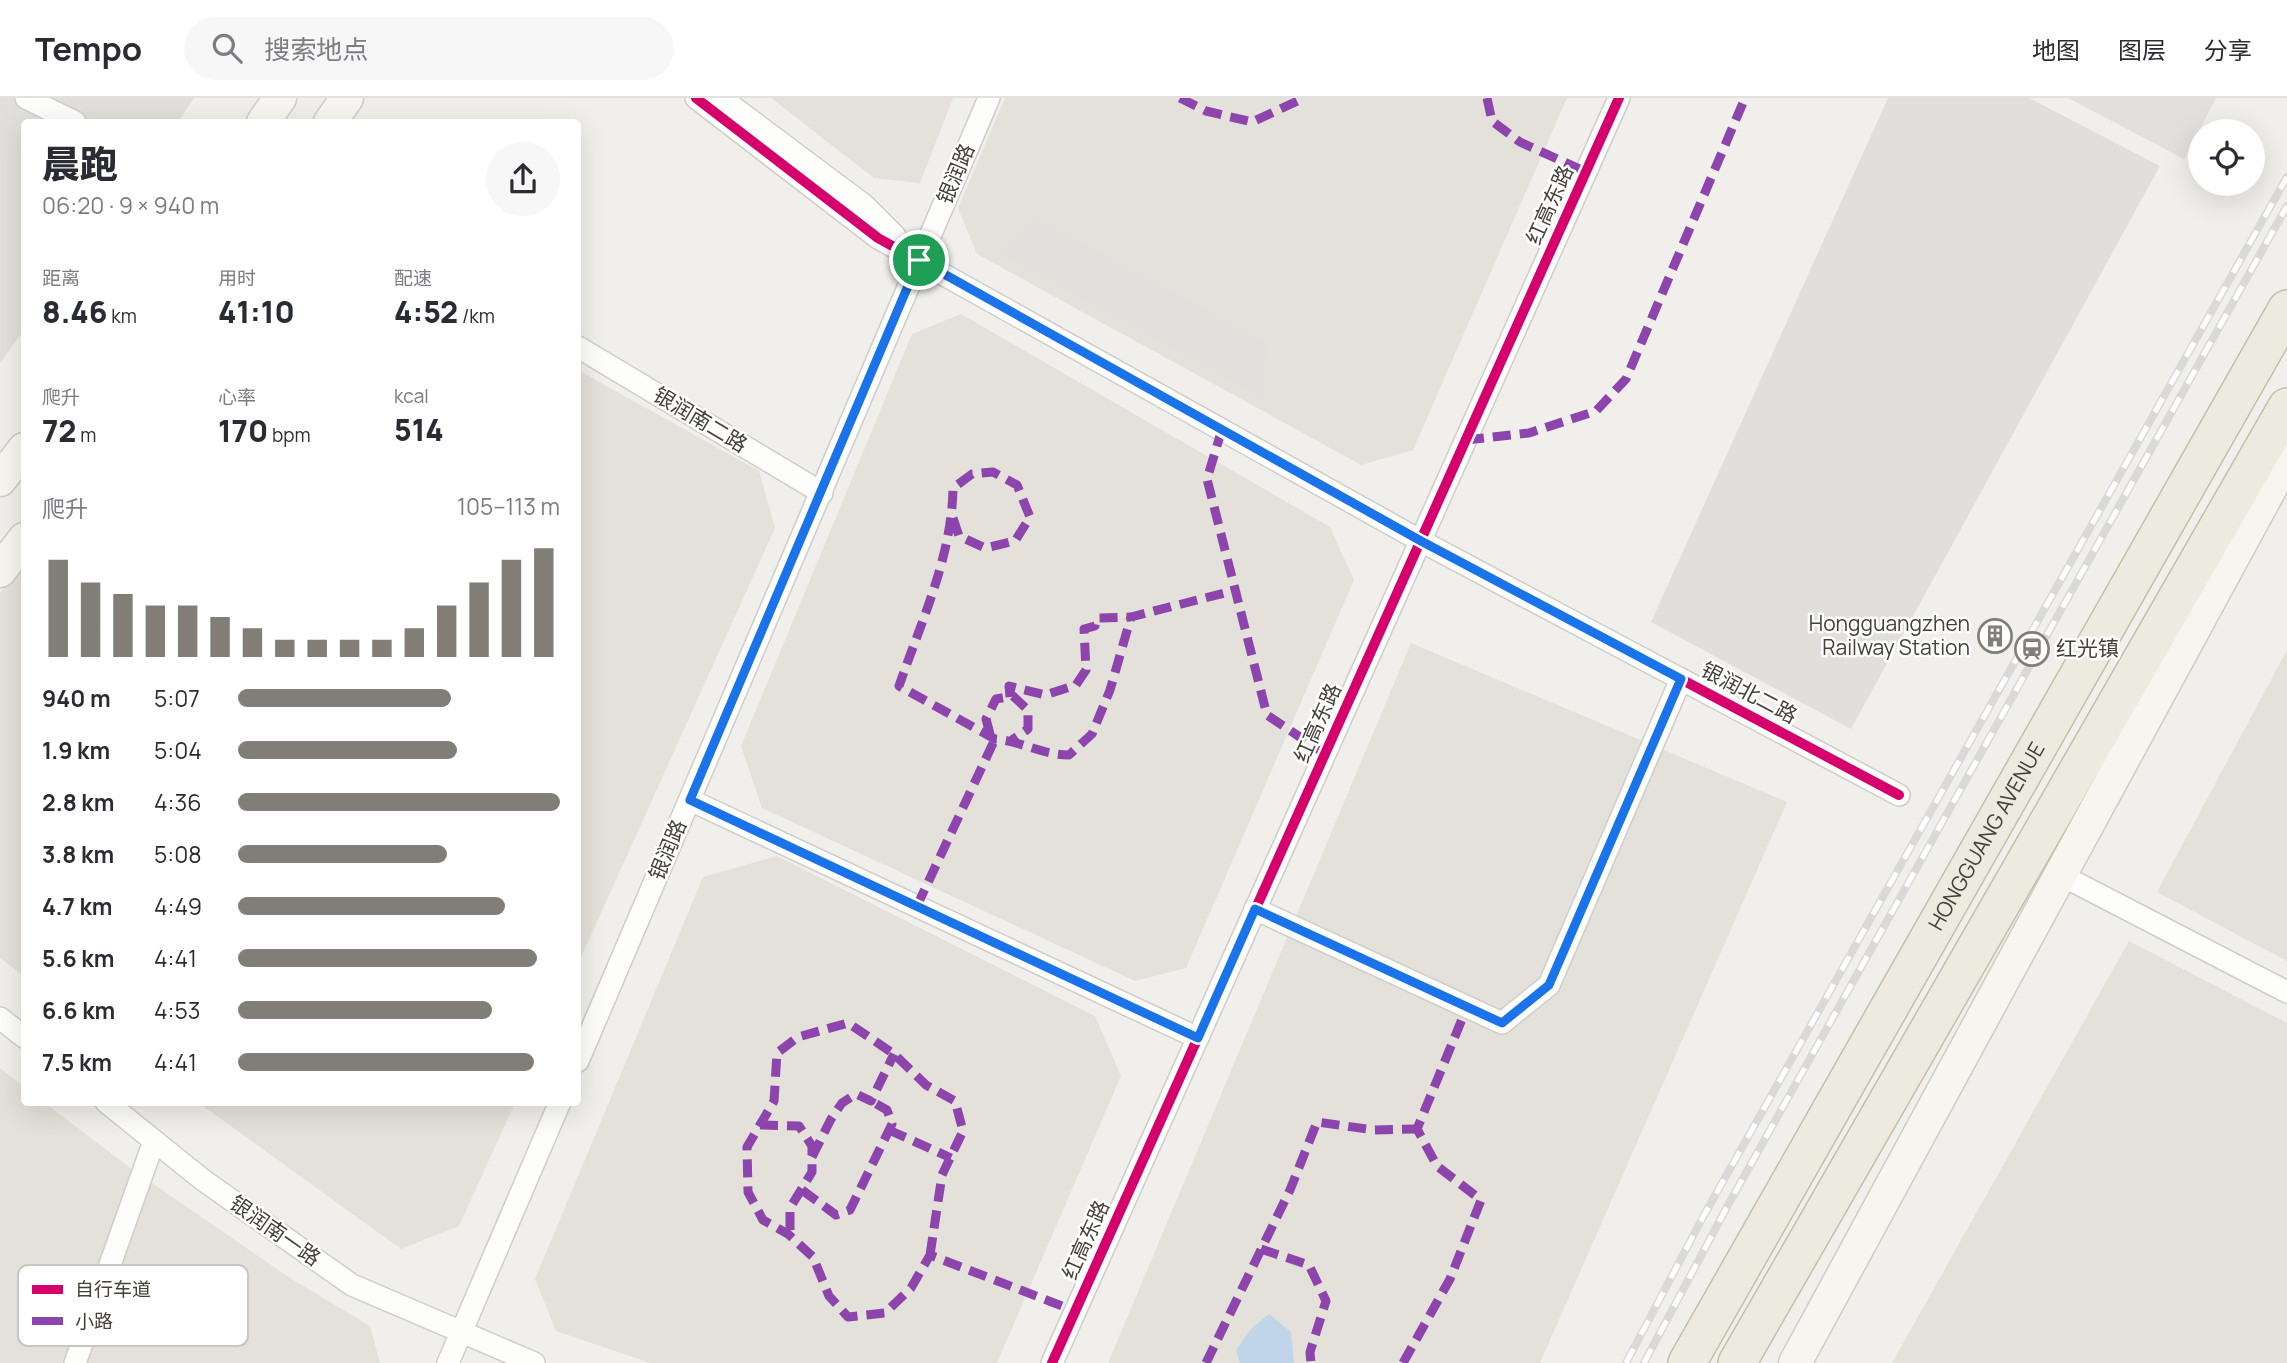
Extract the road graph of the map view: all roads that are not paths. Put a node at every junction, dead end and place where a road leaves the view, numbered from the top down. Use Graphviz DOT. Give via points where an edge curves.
graph roads {
  1 [pos="26,98"];
  2 [pos="280,98"];
  3 [pos="347,98"];
  4 [pos="696,98"];
  5 [pos="721,98"];
  6 [pos="989,98"];
  7 [pos="1619,98"];
  8 [pos="69,119"];
  9 [pos="265,119"];
  10 [pos="332,119"];
  11 [pos="919,260"];
  12 [pos="2287,309"];
  13 [pos="581,349"];
  14 [pos="2287,407"];
  15 [pos="21,453"];
  16 [pos="2287,458"];
  17 [pos="0,480"];
  18 [pos="822,493"];
  19 [pos="1421,541"];
  20 [pos="21,543"];
  21 [pos="0,570"];
  22 [pos="1681,679"];
  23 [pos="1899,795"];
  24 [pos="690,800"];
  25 [pos="2061,875"];
  26 [pos="1255,909"];
  27 [pos="2287,992"];
  28 [pos="1,1021"];
  29 [pos="21,1035"];
  30 [pos="1198,1038"];
  31 [pos="581,1054"];
  32 [pos="111,1106"];
  33 [pos="558,1106"];
  34 [pos="154,1141"];
  35 [pos="110,1265"];
  36 [pos="460,1334"];
  37 [pos="81,1346"];
  38 [pos="75,1363"];
  39 [pos="448,1363"];
  40 [pos="534,1363"];
  41 [pos="1052,1363"];
  42 [pos="1687,1363"];
  43 [pos="1737,1363"];
  44 [pos="1795,1363"];
  1 -- 8 [label="street"];
  2 -- 9 [label="main road"];
  3 -- 10 [label="main road"];
  4 -- 11 [label="street, 银润北二路" via="878,237"];
  5 -- 11 [label="street" via="864,205"];
  6 -- 11 [label="street, 银润路"];
  7 -- 19 [label="street, 红高东路"];
  11 -- 18 [label="street, 银润路"];
  11 -- 19 [label="street, 银润北二路"];
  12 -- 42 [label="highway, HONGGUANG AVENUE"];
  13 -- 18 [label="street, 银润南二路"];
  14 -- 43 [label="highway"];
  15 -- 17 [label="main road"];
  16 -- 25 [label="main road"];
  18 -- 24 [label="street, 银润路"];
  19 -- 22 [label="street, 银润北二路"];
  19 -- 26 [label="street, 红高东路"];
  20 -- 21 [label="main road"];
  22 -- 23 [label="street, 银润北二路"];
  22 -- 26 [label="street" via="1549,985 1502,1023"];
  24 -- 30 [label="street"];
  24 -- 31 [label="street, 银润路"];
  25 -- 27 [label="street"];
  25 -- 44 [label="main road"];
  26 -- 30 [label="street, 红高东路"];
  28 -- 29 [label="street"];
  30 -- 41 [label="street, 红高东路"];
  32 -- 34 [label="street, 银润南一路"];
  33 -- 36 [label="street"];
  34 -- 35 [label="street"];
  34 -- 36 [label="street, 银润南一路" via="352,1285"];
  36 -- 39 [label="street"];
  36 -- 40 [label="street, 银润南一路"];
  37 -- 38 [label="street"];
}
